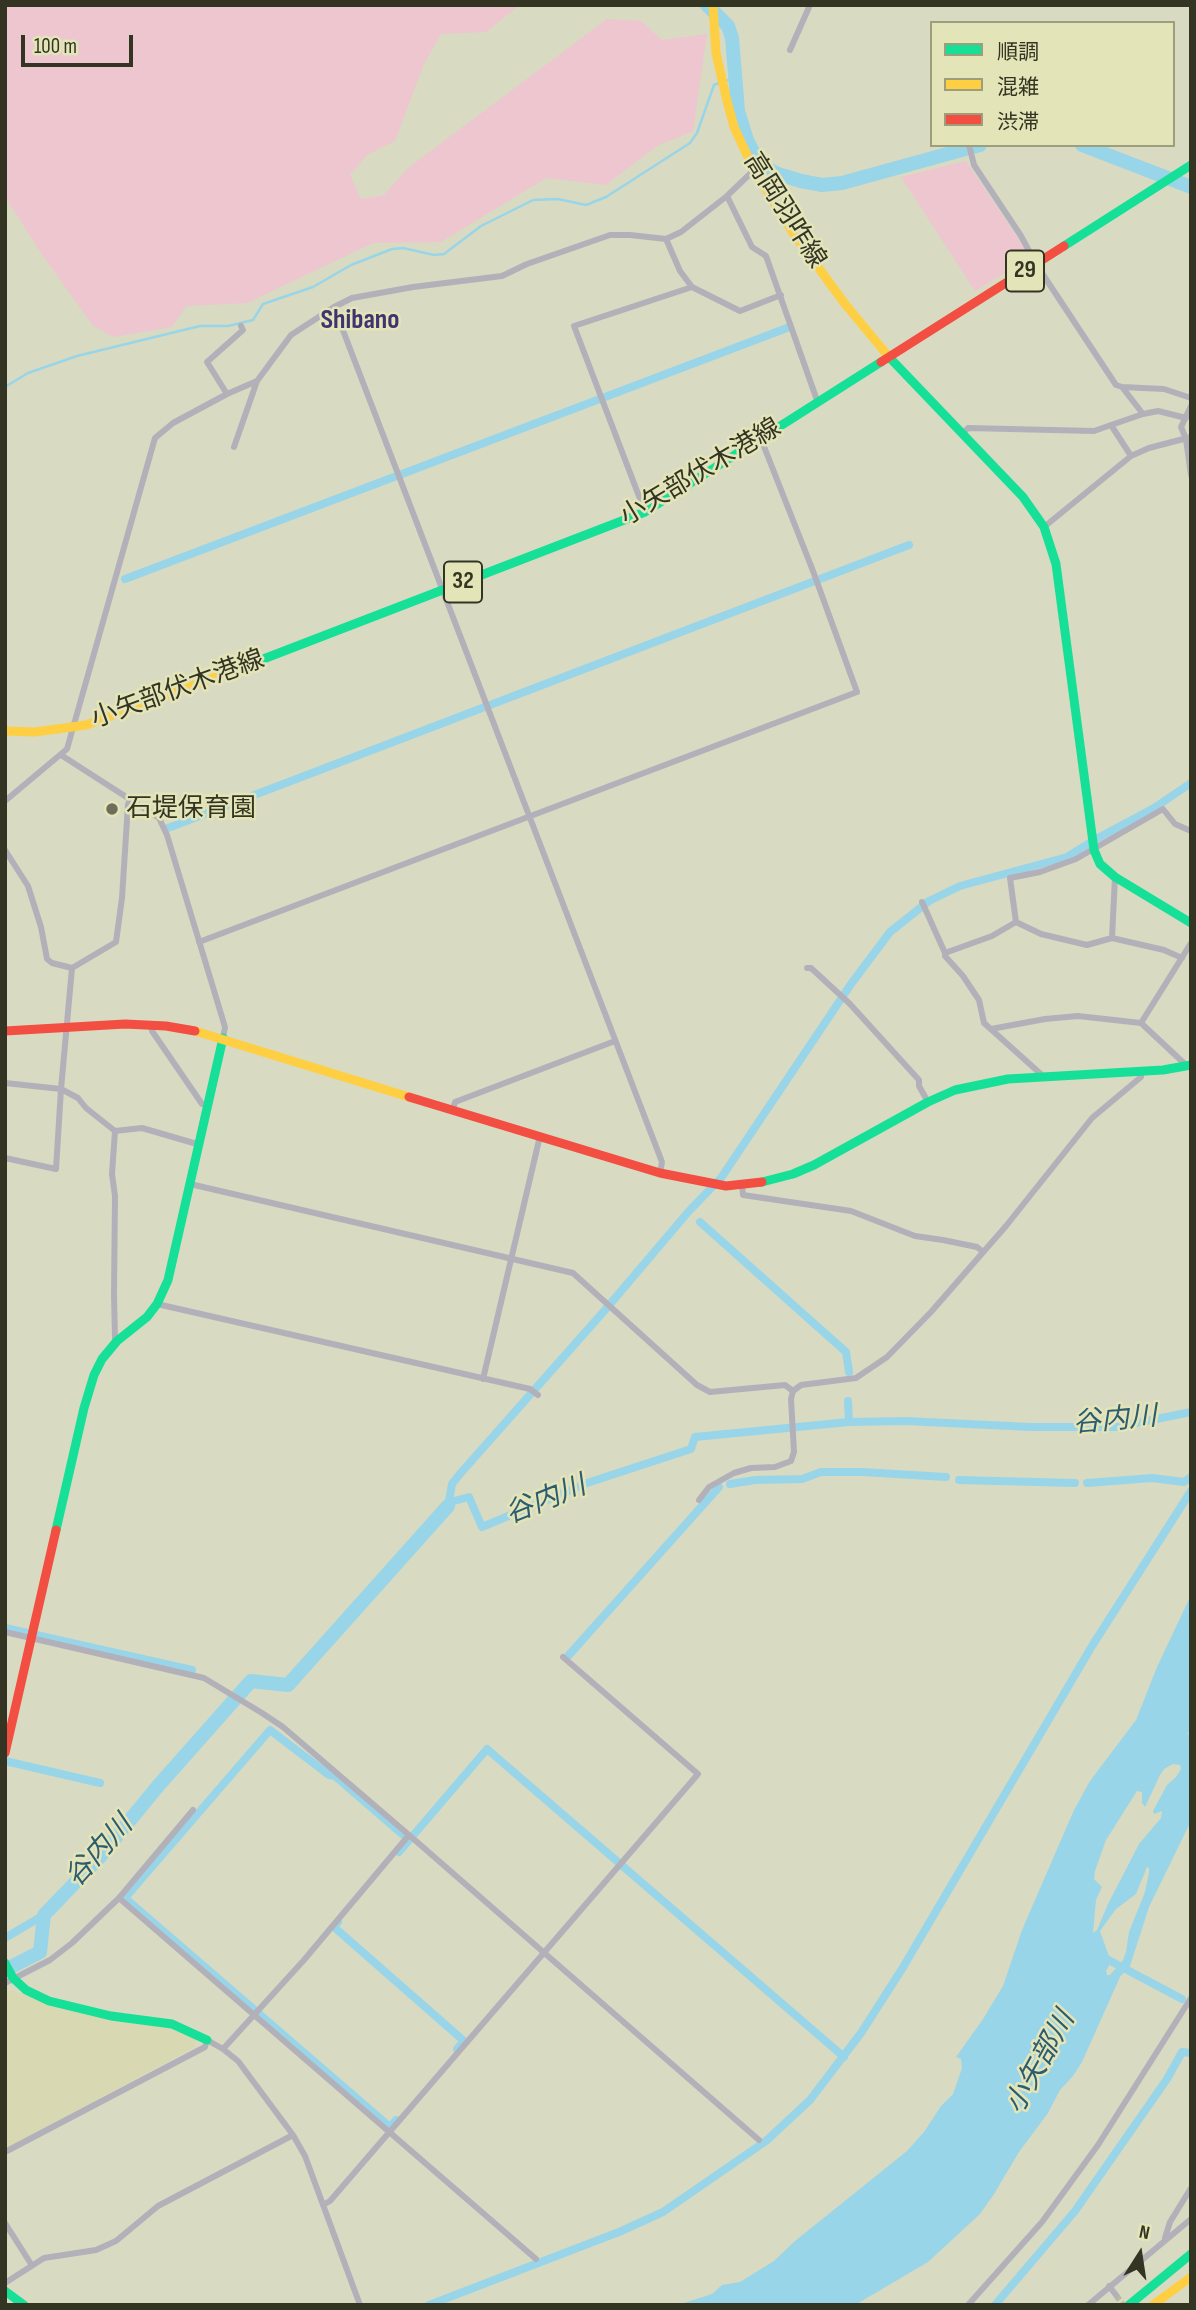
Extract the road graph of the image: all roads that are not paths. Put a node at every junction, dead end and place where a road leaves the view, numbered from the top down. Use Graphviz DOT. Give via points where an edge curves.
graph roads {
  1 [pos="713,5"];
  2 [pos="810,5"];
  3 [pos="790,50"];
  4 [pos="970,147"];
  5 [pos="1191,165"];
  6 [pos="754,170"];
  7 [pos="727,196"];
  8 [pos="666,240"];
  9 [pos="1037,264"];
  10 [pos="692,287"];
  11 [pos="781,295"];
  12 [pos="334,307"];
  13 [pos="241,326"];
  14 [pos="889,357"];
  15 [pos="257,381"];
  16 [pos="1122,387"];
  17 [pos="227,394"];
  18 [pos="1191,398"];
  19 [pos="818,403"];
  20 [pos="1191,406"];
  21 [pos="1143,414"];
  22 [pos="1186,418"];
  23 [pos="1111,425"];
  24 [pos="962,433"];
  25 [pos="1189,438"];
  26 [pos="761,439"];
  27 [pos="234,447"];
  28 [pos="1131,456"];
  29 [pos="1191,475"];
  30 [pos="645,512"];
  31 [pos="1044,527"];
  32 [pos="442,590"];
  33 [pos="74,727"];
  34 [pos="5,731"];
  35 [pos="61,755"];
  36 [pos="131,799"];
  37 [pos="5,801"];
  38 [pos="530,817"];
  39 [pos="1191,831"];
  40 [pos="1093,845"];
  41 [pos="5,850"];
  42 [pos="1115,877"];
  43 [pos="922,902"];
  44 [pos="1016,922"];
  45 [pos="1191,923"];
  46 [pos="1112,938"];
  47 [pos="199,943"];
  48 [pos="1191,943"];
  49 [pos="945,953"];
  50 [pos="1182,958"];
  51 [pos="72,968"];
  52 [pos="807,968"];
  53 [pos="1141,1023"];
  54 [pos="153,1026"];
  55 [pos="67,1027"];
  56 [pos="991,1030"];
  57 [pos="5,1031"];
  58 [pos="223,1038"];
  59 [pos="615,1041"];
  60 [pos="1189,1065"];
  61 [pos="1141,1072"];
  62 [pos="1042,1076"];
  63 [pos="5,1083"];
  64 [pos="61,1089"];
  65 [pos="928,1102"];
  66 [pos="207,1105"];
  67 [pos="453,1109"];
  68 [pos="115,1131"];
  69 [pos="540,1136"];
  70 [pos="197,1144"];
  71 [pos="5,1158"];
  72 [pos="660,1173"];
  73 [pos="190,1184"];
  74 [pos="742,1186"];
  75 [pos="982,1251"];
  76 [pos="511,1258"];
  77 [pos="157,1304"];
  78 [pos="117,1341"];
  79 [pos="482,1379"];
  80 [pos="538,1395"];
  81 [pos="792,1395"];
  82 [pos="699,1500"];
  83 [pos="5,1632"];
  84 [pos="32,1638"];
  85 [pos="563,1657"];
  86 [pos="5,1753"];
  87 [pos="193,1811"];
  88 [pos="409,1835"];
  89 [pos="119,1898"];
  90 [pos="544,1952"];
  91 [pos="6,1963"];
  92 [pos="10,1978"];
  93 [pos="1191,1998"];
  94 [pos="253,2014"];
  95 [pos="207,2040"];
  96 [pos="223,2049"];
  97 [pos="390,2132"];
  98 [pos="293,2135"];
  99 [pos="759,2140"];
  100 [pos="5,2152"];
  101 [pos="1191,2188"];
  102 [pos="323,2205"];
  103 [pos="1191,2219"];
  104 [pos="5,2223"];
  105 [pos="1164,2239"];
  106 [pos="1191,2255"];
  107 [pos="536,2259"];
  108 [pos="1191,2260"];
  109 [pos="32,2264"];
  110 [pos="1191,2277"];
  111 [pos="5,2283"];
  112 [pos="1109,2286"];
  113 [pos="5,2291"];
  114 [pos="1116,2295"];
  115 [pos="24,2305"];
  116 [pos="360,2305"];
  117 [pos="968,2305"];
  118 [pos="1088,2305"];
  119 [pos="1131,2305"];
  120 [pos="1153,2305"];
  1 -- 6 [label="main road, 高岡羽咋線" via="716,53 731,117"];
  2 -- 3 [label="street"];
  4 -- 9 [label="street" via="974,164"];
  5 -- 9 [label="main road, 小矢部伏木港線 / 29"];
  6 -- 7 [label="street"];
  6 -- 14 [label="main road, 高岡羽咋線" via="772,203"];
  7 -- 8 [label="street"];
  7 -- 11 [label="street" via="752,247 766,256"];
  8 -- 10 [label="street"];
  8 -- 12 [label="street" via="610,235 502,276 352,298"];
  9 -- 14 [label="main road, 小矢部伏木港線 / 29"];
  9 -- 16 [label="street" via="1116,385"];
  10 -- 11 [label="street" via="740,311"];
  10 -- 30 [label="street" via="574,326"];
  11 -- 19 [label="street"];
  12 -- 15 [label="street" via="291,335"];
  12 -- 32 [label="street"];
  13 -- 17 [label="street" via="243,330 207,362"];
  14 -- 19 [label="main road, 小矢部伏木港線 / 32"];
  14 -- 24 [label="main road, 高岡羽咋線"];
  15 -- 17 [label="street"];
  15 -- 27 [label="street"];
  16 -- 18 [label="street" via="1164,389"];
  16 -- 21 [label="street"];
  17 -- 33 [label="street" via="155,438"];
  19 -- 26 [label="main road, 小矢部伏木港線 / 32"];
  20 -- 22 [label="street"];
  21 -- 22 [label="street" via="1158,411"];
  21 -- 23 [label="street"];
  22 -- 25 [label="street" via="1181,427"];
  23 -- 24 [label="street" via="1094,431 968,428"];
  23 -- 28 [label="street"];
  24 -- 31 [label="main road, 高岡羽咋線" via="1023,497"];
  25 -- 28 [label="street"];
  25 -- 29 [label="street"];
  26 -- 30 [label="main road, 小矢部伏木港線 / 32"];
  26 -- 38 [label="street" via="858,692"];
  28 -- 31 [label="street"];
  30 -- 32 [label="main road, 小矢部伏木港線 / 32"];
  31 -- 40 [label="main road, 高岡羽咋線" via="1056,565"];
  32 -- 33 [label="main road, 小矢部伏木港線 / 32" via="123,713"];
  32 -- 38 [label="street"];
  33 -- 34 [label="main road, 小矢部伏木港線 / 32"];
  33 -- 35 [label="street"];
  35 -- 36 [label="street"];
  35 -- 37 [label="street"];
  36 -- 47 [label="street" via="159,818"];
  36 -- 51 [label="street" via="116,942"];
  38 -- 47 [label="street"];
  38 -- 59 [label="street"];
  39 -- 40 [label="street" via="1175,824 1163,809"];
  40 -- 42 [label="main road" via="1100,864"];
  40 -- 44 [label="street" via="1040,872 1010,878"];
  41 -- 51 [label="street" via="28,886 47,959"];
  42 -- 45 [label="main road"];
  42 -- 46 [label="street"];
  43 -- 49 [label="street"];
  44 -- 46 [label="street" via="1087,946"];
  44 -- 49 [label="street"];
  46 -- 50 [label="street"];
  47 -- 58 [label="street" via="225,1027"];
  48 -- 50 [label="street"];
  49 -- 56 [label="street" via="979,999 984,1023"];
  50 -- 53 [label="street"];
  51 -- 55 [label="street"];
  52 -- 65 [label="street" via="843,998 919,1080"];
  53 -- 56 [label="street" via="1078,1016"];
  53 -- 60 [label="street"];
  54 -- 55 [label="main road"];
  54 -- 58 [label="main road"];
  54 -- 66 [label="street" via="152,1031"];
  55 -- 57 [label="main road"];
  55 -- 64 [label="street"];
  56 -- 62 [label="street"];
  58 -- 66 [label="main road"];
  58 -- 67 [label="main road"];
  59 -- 67 [label="street" via="455,1102"];
  59 -- 72 [label="street" via="662,1163"];
  60 -- 61 [label="main road"];
  61 -- 62 [label="main road"];
  61 -- 75 [label="street" via="1141,1077 1092,1118"];
  62 -- 65 [label="main road" via="955,1090"];
  63 -- 64 [label="street"];
  64 -- 68 [label="street"];
  64 -- 71 [label="street" via="56,1169"];
  65 -- 74 [label="main road" via="814,1165"];
  66 -- 70 [label="main road"];
  67 -- 69 [label="main road"];
  68 -- 70 [label="street" via="142,1128"];
  68 -- 78 [label="street"];
  69 -- 72 [label="main road"];
  69 -- 76 [label="street"];
  70 -- 73 [label="main road"];
  72 -- 74 [label="main road"];
  73 -- 76 [label="street"];
  73 -- 77 [label="main road" via="168,1280"];
  74 -- 75 [label="street" via="744,1195 851,1211 915,1236"];
  75 -- 81 [label="street" via="931,1312 872,1369 856,1378 801,1385"];
  76 -- 79 [label="street"];
  76 -- 81 [label="street" via="573,1273 710,1392 785,1385"];
  77 -- 78 [label="main road"];
  77 -- 79 [label="street"];
  78 -- 84 [label="main road" via="94,1375 84,1408"];
  79 -- 80 [label="street" via="530,1389"];
  81 -- 82 [label="street" via="794,1451 790,1461 734,1473 709,1487"];
  83 -- 84 [label="street"];
  84 -- 86 [label="main road"];
  84 -- 88 [label="street" via="204,1678 283,1727"];
  85 -- 90 [label="street" via="698,1774"];
  87 -- 89 [label="street"];
  88 -- 90 [label="street"];
  88 -- 94 [label="street"];
  89 -- 92 [label="street" via="50,1960"];
  89 -- 94 [label="street"];
  90 -- 97 [label="street"];
  90 -- 99 [label="street"];
  91 -- 92 [label="main road"];
  92 -- 95 [label="main road" via="49,2001 172,2024"];
  93 -- 117 [label="street" via="1090,2157 1042,2222"];
  94 -- 96 [label="street"];
  94 -- 97 [label="street"];
  95 -- 96 [label="street"];
  95 -- 100 [label="street" via="205,2047"];
  96 -- 98 [label="street"];
  97 -- 102 [label="street"];
  97 -- 107 [label="street"];
  98 -- 102 [label="street"];
  98 -- 109 [label="street" via="158,2206 116,2241"];
  101 -- 105 [label="street"];
  102 -- 116 [label="street"];
  103 -- 105 [label="street"];
  104 -- 109 [label="street"];
  105 -- 112 [label="street"];
  106 -- 119 [label="main road"];
  108 -- 119 [label="main road"];
  109 -- 111 [label="street"];
  110 -- 120 [label="main road"];
  112 -- 114 [label="street"];
  112 -- 118 [label="street"];
  113 -- 115 [label="main road"];
}
